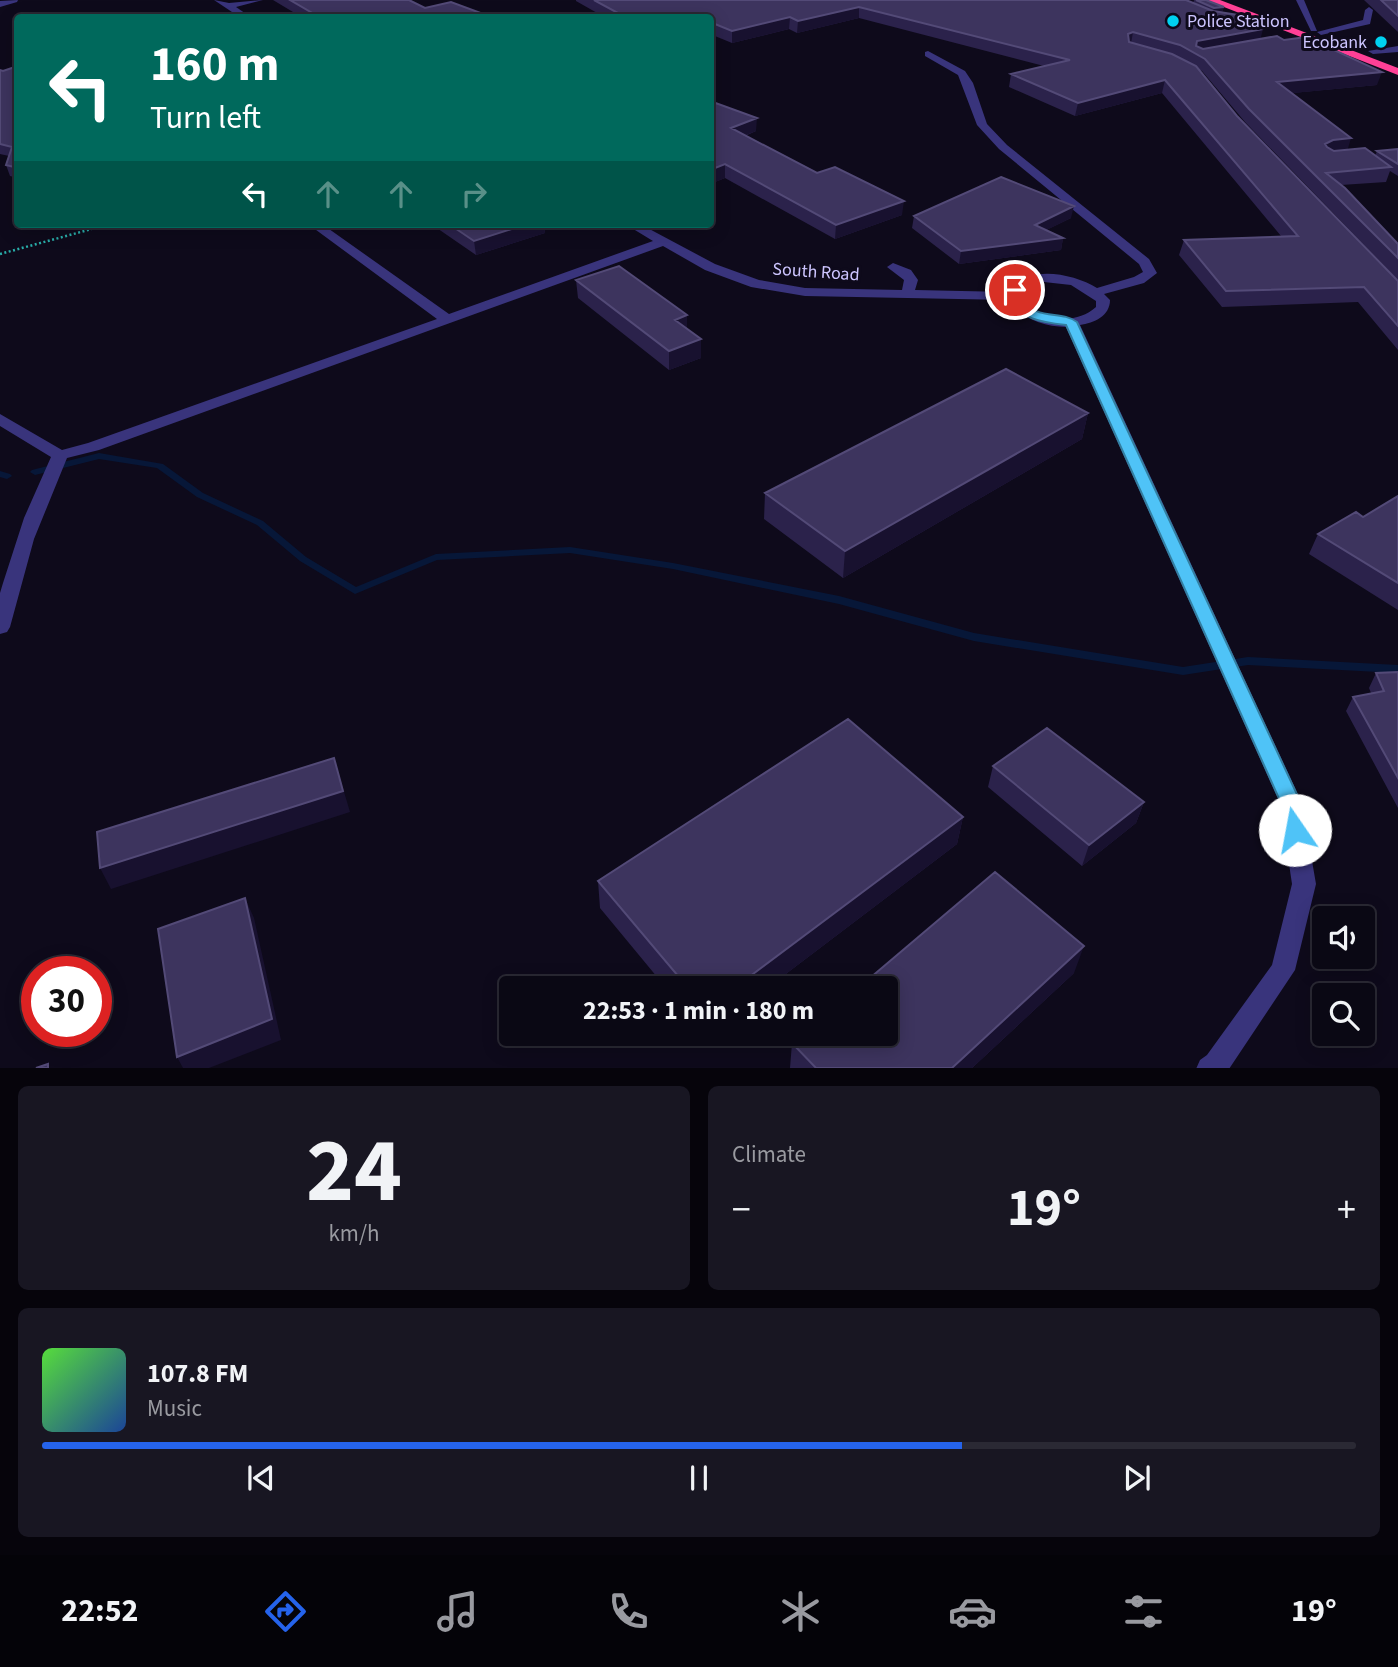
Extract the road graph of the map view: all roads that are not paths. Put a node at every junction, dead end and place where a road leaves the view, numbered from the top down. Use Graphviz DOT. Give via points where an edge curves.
graph roads {
  1 [pos="14,0"];
  2 [pos="218,0"];
  3 [pos="259,0"];
  4 [pos="1211,0"];
  5 [pos="1237,0"];
  6 [pos="1300,0"];
  7 [pos="0,4"];
  8 [pos="228,6"];
  9 [pos="1369,10"];
  10 [pos="241,14"];
  11 [pos="1262,19"];
  12 [pos="1229,21"];
  13 [pos="1315,32"];
  14 [pos="1285,41"];
  15 [pos="1398,49"];
  16 [pos="1373,51"];
  17 [pos="928,54"];
  18 [pos="1398,62"];
  19 [pos="1398,72"];
  20 [pos="320,228"];
  21 [pos="638,228"];
  22 [pos="663,242"];
  23 [pos="893,267"];
  24 [pos="1096,292"];
  25 [pos="908,294"];
  26 [pos="1013,296"];
  27 [pos="448,320"];
  28 [pos="1071,322"];
  29 [pos="0,419"];
  30 [pos="60,455"];
  31 [pos="0,627"];
  32 [pos="1210,1068"];
  1 -- 7 [label="street"];
  2 -- 8 [label="street"];
  3 -- 8 [label="street"];
  4 -- 11 [label="highway"];
  5 -- 13 [label="highway"];
  6 -- 13 [label="street"];
  8 -- 10 [label="street"];
  9 -- 13 [label="street" via="1367,22"];
  11 -- 12 [label="street"];
  11 -- 13 [label="highway"];
  13 -- 14 [label="street"];
  13 -- 16 [label="highway"];
  13 -- 19 [label="highway"];
  15 -- 16 [label="street"];
  16 -- 18 [label="highway"];
  17 -- 24 [label="street" via="962,73 982,125 996,140 1144,262 1150,273"];
  20 -- 27 [label="street"];
  21 -- 22 [label="street, South Road"];
  22 -- 25 [label="street, South Road" via="756,284 805,292"];
  22 -- 27 [label="street"];
  23 -- 25 [label="street" via="911,280"];
  24 -- 26 [label="street" via="1072,281 1044,278 1021,284"];
  24 -- 28 [label="street" via="1103,300 1098,315"];
  25 -- 26 [label="street, South Road"];
  26 -- 28 [label="street" via="1032,315"];
  27 -- 30 [label="street"];
  28 -- 32 [label="street" via="1291,803 1304,884 1283,970"];
  29 -- 30 [label="street"];
  30 -- 31 [label="street" via="22,544"];
}
